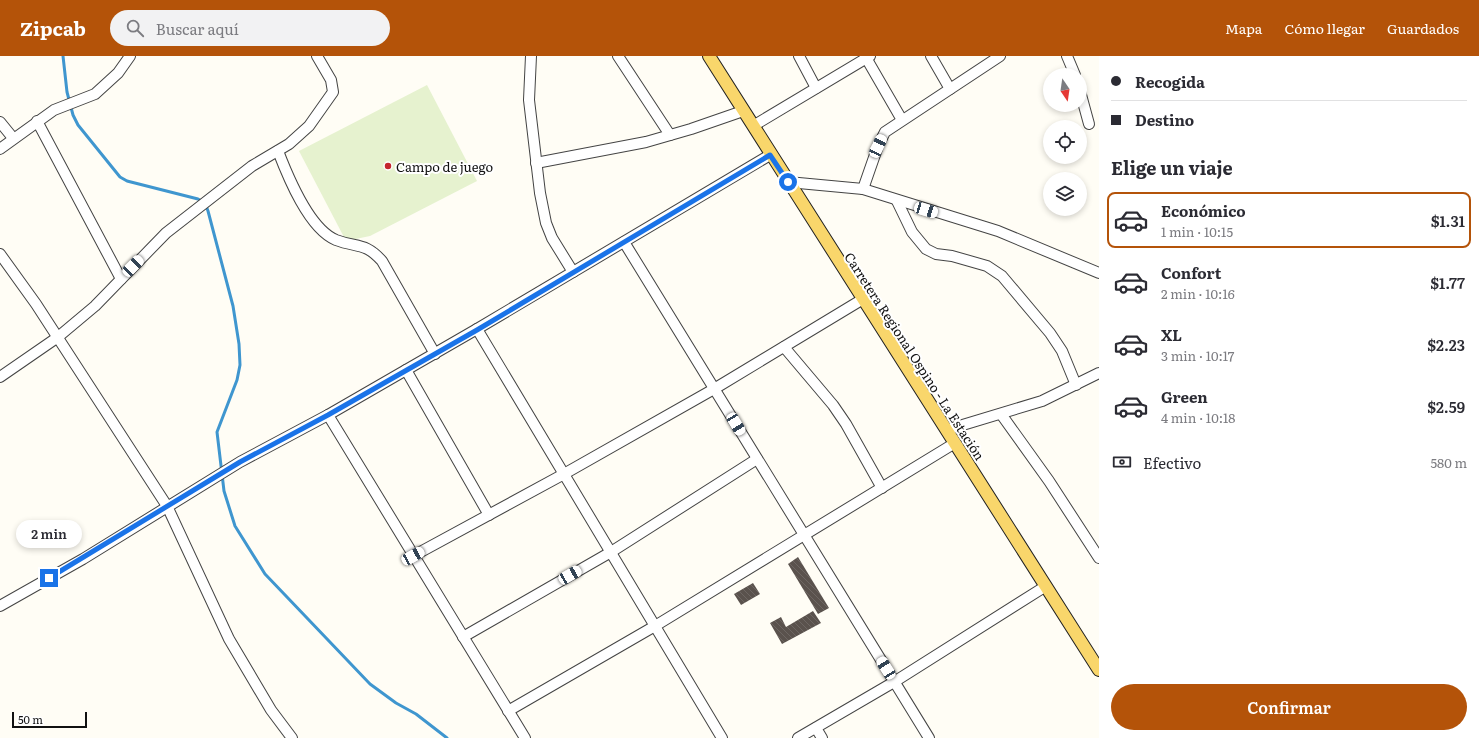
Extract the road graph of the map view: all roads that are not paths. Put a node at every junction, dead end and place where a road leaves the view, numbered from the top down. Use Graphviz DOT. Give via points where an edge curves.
graph roads {
  1 [pos="130,56"];
  2 [pos="317,56"];
  3 [pos="531,56"];
  4 [pos="618,56"];
  5 [pos="709,56"];
  6 [pos="799,56"];
  7 [pos="931,56"];
  8 [pos="1066,56"];
  9 [pos="867,57"];
  10 [pos="998,57"];
  11 [pos="1072,68"];
  12 [pos="816,88"];
  13 [pos="950,89"];
  14 [pos="743,111"];
  15 [pos="1085,112"];
  16 [pos="902,120"];
  17 [pos="37,121"];
  18 [pos="0,122"];
  19 [pos="1088,124"];
  20 [pos="753,126"];
  21 [pos="670,135"];
  22 [pos="13,138"];
  23 [pos="0,149"];
  24 [pos="278,151"];
  25 [pos="770,155"];
  26 [pos="536,163"];
  27 [pos="788,182"];
  28 [pos="863,189"];
  29 [pos="897,201"];
  30 [pos="624,242"];
  31 [pos="0,254"];
  32 [pos="574,272"];
  33 [pos="1099,273"];
  34 [pos="121,279"];
  35 [pos="863,300"];
  36 [pos="477,330"];
  37 [pos="58,337"];
  38 [pos="784,347"];
  39 [pos="435,354"];
  40 [pos="406,370"];
  41 [pos="1099,373"];
  42 [pos="0,377"];
  43 [pos="1076,385"];
  44 [pos="714,389"];
  45 [pos="1001,414"];
  46 [pos="328,415"];
  47 [pos="946,430"];
  48 [pos="955,444"];
  49 [pos="757,459"];
  50 [pos="564,474"];
  51 [pos="882,488"];
  52 [pos="166,506"];
  53 [pos="489,515"];
  54 [pos="804,536"];
  55 [pos="611,552"];
  56 [pos="413,556"];
  57 [pos="1099,558"];
  58 [pos="1046,586"];
  59 [pos="0,606"];
  60 [pos="655,626"];
  61 [pos="462,637"];
  62 [pos="1098,665"];
  63 [pos="894,682"];
  64 [pos="508,711"];
  65 [pos="816,728"];
  66 [pos="292,738"];
  67 [pos="524,738"];
  68 [pos="722,738"];
  69 [pos="798,738"];
  70 [pos="822,738"];
  71 [pos="928,738"];
  1 -- 17 [label="street" via="118,73 95,94 70,103"];
  2 -- 24 [label="street" via="331,80 333,92 309,126"];
  3 -- 26 [label="street" via="529,100"];
  4 -- 21 [label="street"];
  5 -- 14 [label="main road, Carretera Regional Ospino - La Estación"];
  6 -- 12 [label="street"];
  7 -- 13 [label="street"];
  8 -- 11 [label="street"];
  9 -- 12 [label="street"];
  9 -- 16 [label="street"];
  10 -- 13 [label="street"];
  12 -- 20 [label="street"];
  13 -- 16 [label="street"];
  14 -- 20 [label="main road, Carretera Regional Ospino - La Estación"];
  14 -- 21 [label="street"];
  15 -- 19 [label="street"];
  16 -- 28 [label="street" via="882,137"];
  17 -- 22 [label="street"];
  17 -- 34 [label="street"];
  18 -- 22 [label="street"];
  20 -- 25 [label="main road, Carretera Regional Ospino - La Estación"];
  21 -- 26 [label="street"];
  22 -- 23 [label="street"];
  24 -- 34 [label="street" via="252,166 166,233"];
  24 -- 39 [label="street" via="294,190 321,231 335,240 371,249 382,261"];
  25 -- 27 [label="main road, Carretera Regional Ospino - La Estación"];
  25 -- 30 [label="street"];
  26 -- 32 [label="street" via="546,223 552,238"];
  27 -- 28 [label="street"];
  27 -- 35 [label="main road, Carretera Regional Ospino - La Estación"];
  28 -- 29 [label="street"];
  29 -- 33 [label="street" via="998,231"];
  29 -- 43 [label="street" via="912,232 926,249 936,254 987,266 1002,276 1050,333 1062,351"];
  30 -- 32 [label="street"];
  30 -- 44 [label="street"];
  31 -- 37 [label="street"];
  32 -- 36 [label="street"];
  34 -- 37 [label="street" via="95,306"];
  35 -- 38 [label="street"];
  35 -- 47 [label="main road, Carretera Regional Ospino - La Estación"];
  36 -- 39 [label="street"];
  36 -- 50 [label="street"];
  37 -- 42 [label="street"];
  37 -- 52 [label="street"];
  38 -- 44 [label="street"];
  38 -- 51 [label="street" via="833,405"];
  39 -- 40 [label="street"];
  40 -- 46 [label="street"];
  40 -- 53 [label="street"];
  41 -- 43 [label="street"];
  43 -- 45 [label="street" via="1042,401"];
  44 -- 49 [label="street"];
  44 -- 50 [label="street"];
  45 -- 47 [label="street"];
  45 -- 57 [label="street"];
  46 -- 52 [label="street" via="240,462"];
  46 -- 56 [label="street"];
  47 -- 48 [label="main road, Carretera Regional Ospino - La Estación"];
  48 -- 51 [label="street"];
  48 -- 58 [label="main road, Carretera Regional Ospino - La Estación"];
  49 -- 54 [label="street"];
  49 -- 55 [label="street"];
  50 -- 53 [label="street"];
  50 -- 55 [label="street"];
  51 -- 54 [label="street"];
  52 -- 59 [label="street" via="83,559"];
  52 -- 66 [label="street" via="229,639 271,710"];
  53 -- 56 [label="street"];
  54 -- 60 [label="street"];
  54 -- 63 [label="street"];
  55 -- 60 [label="street"];
  55 -- 61 [label="street"];
  56 -- 61 [label="street"];
  58 -- 62 [label="main road, Carretera Regional Ospino - La Estación"];
  58 -- 63 [label="street"];
  60 -- 64 [label="street"];
  60 -- 68 [label="street"];
  61 -- 64 [label="street"];
  63 -- 65 [label="street"];
  63 -- 71 [label="street"];
  64 -- 67 [label="street"];
  65 -- 69 [label="street"];
  65 -- 70 [label="street"];
}
